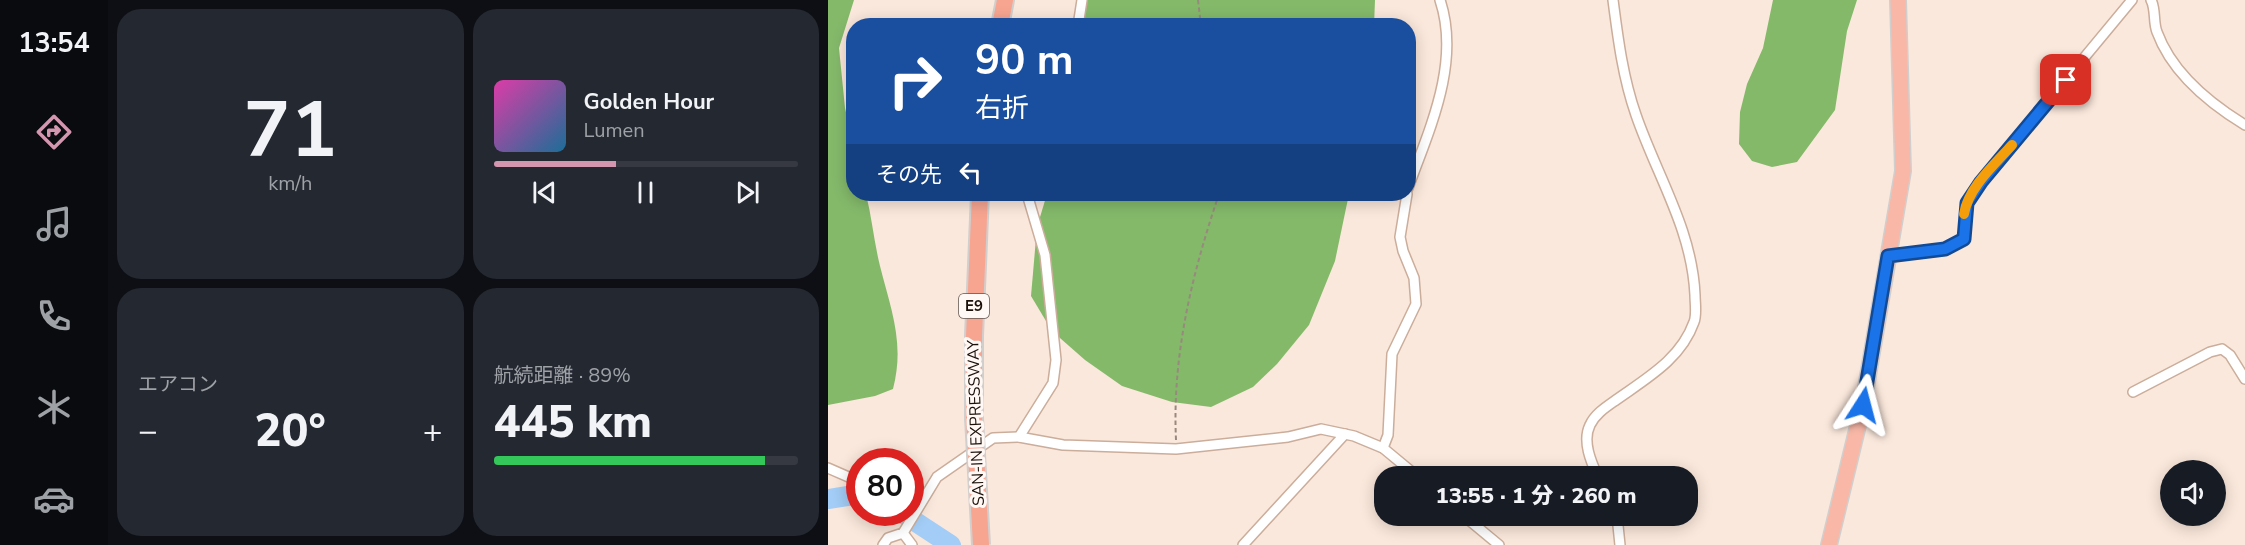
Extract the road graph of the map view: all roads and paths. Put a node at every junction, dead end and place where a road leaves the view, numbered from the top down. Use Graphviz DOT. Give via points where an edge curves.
graph roads {
  1 [pos="1005,0"];
  2 [pos="1082,0"];
  3 [pos="1198,0"];
  4 [pos="1440,0"];
  5 [pos="1613,0"];
  6 [pos="1898,0"];
  7 [pos="2132,0"];
  8 [pos="2151,0"];
  9 [pos="1002,18"];
  10 [pos="1079,18"];
  11 [pos="1200,18"];
  12 [pos="2245,125"];
  13 [pos="1416,167"];
  14 [pos="980,201"];
  15 [pos="1030,201"];
  16 [pos="1217,201"];
  17 [pos="1406,201"];
  18 [pos="1888,256"];
  19 [pos="2245,379"];
  20 [pos="2133,392"];
  21 [pos="1345,434"];
  22 [pos="1019,437"];
  23 [pos="1383,448"];
  24 [pos="1176,449"];
  25 [pos="1405,466"];
  26 [pos="1594,466"];
  27 [pos="828,468"];
  28 [pos="846,476"];
  29 [pos="924,499"];
  30 [pos="907,526"];
  31 [pos="1476,526"];
  32 [pos="1618,526"];
  33 [pos="903,533"];
  34 [pos="883,545"];
  35 [pos="912,545"];
  36 [pos="981,545"];
  37 [pos="1243,545"];
  38 [pos="1499,545"];
  39 [pos="1620,545"];
  40 [pos="1829,545"];
  1 -- 9 [label="highway"];
  2 -- 10 [label="street"];
  3 -- 11 [label="path"];
  4 -- 13 [label="street" via="1447,44 1446,68"];
  5 -- 26 [label="street" via="1625,77 1636,116 1688,242 1694,267 1695,322 1682,348 1668,363 1598,414 1589,426 1586,441"];
  6 -- 18 [label="highway" via="1903,171"];
  7 -- 18 [label="street" via="1981,182 1967,203 1964,239 1945,249"];
  8 -- 12 [label="street" via="2156,30 2182,74 2210,101"];
  14 -- 36 [label="highway, SAN-IN EXPRESSWAY / E9, bridge" via="974,418"];
  15 -- 22 [label="street" via="1045,255 1056,360 1053,383"];
  16 -- 24 [label="path" via="1194,275 1176,364"];
  17 -- 23 [label="street" via="1400,237 1414,278 1416,304 1392,354 1388,435"];
  18 -- 40 [label="highway" via="1863,405"];
  19 -- 20 [label="street" via="2222,349"];
  21 -- 23 [label="street"];
  21 -- 24 [label="street" via="1321,429 1288,437"];
  21 -- 37 [label="street"];
  22 -- 24 [label="street" via="1063,445"];
  22 -- 29 [label="street" via="993,438 958,460 938,477"];
  23 -- 25 [label="street"];
  27 -- 28 [label="street"];
  30 -- 33 [label="street"];
  31 -- 38 [label="street"];
  32 -- 39 [label="street"];
  33 -- 34 [label="street" via="888,538"];
  33 -- 35 [label="street"];
}
